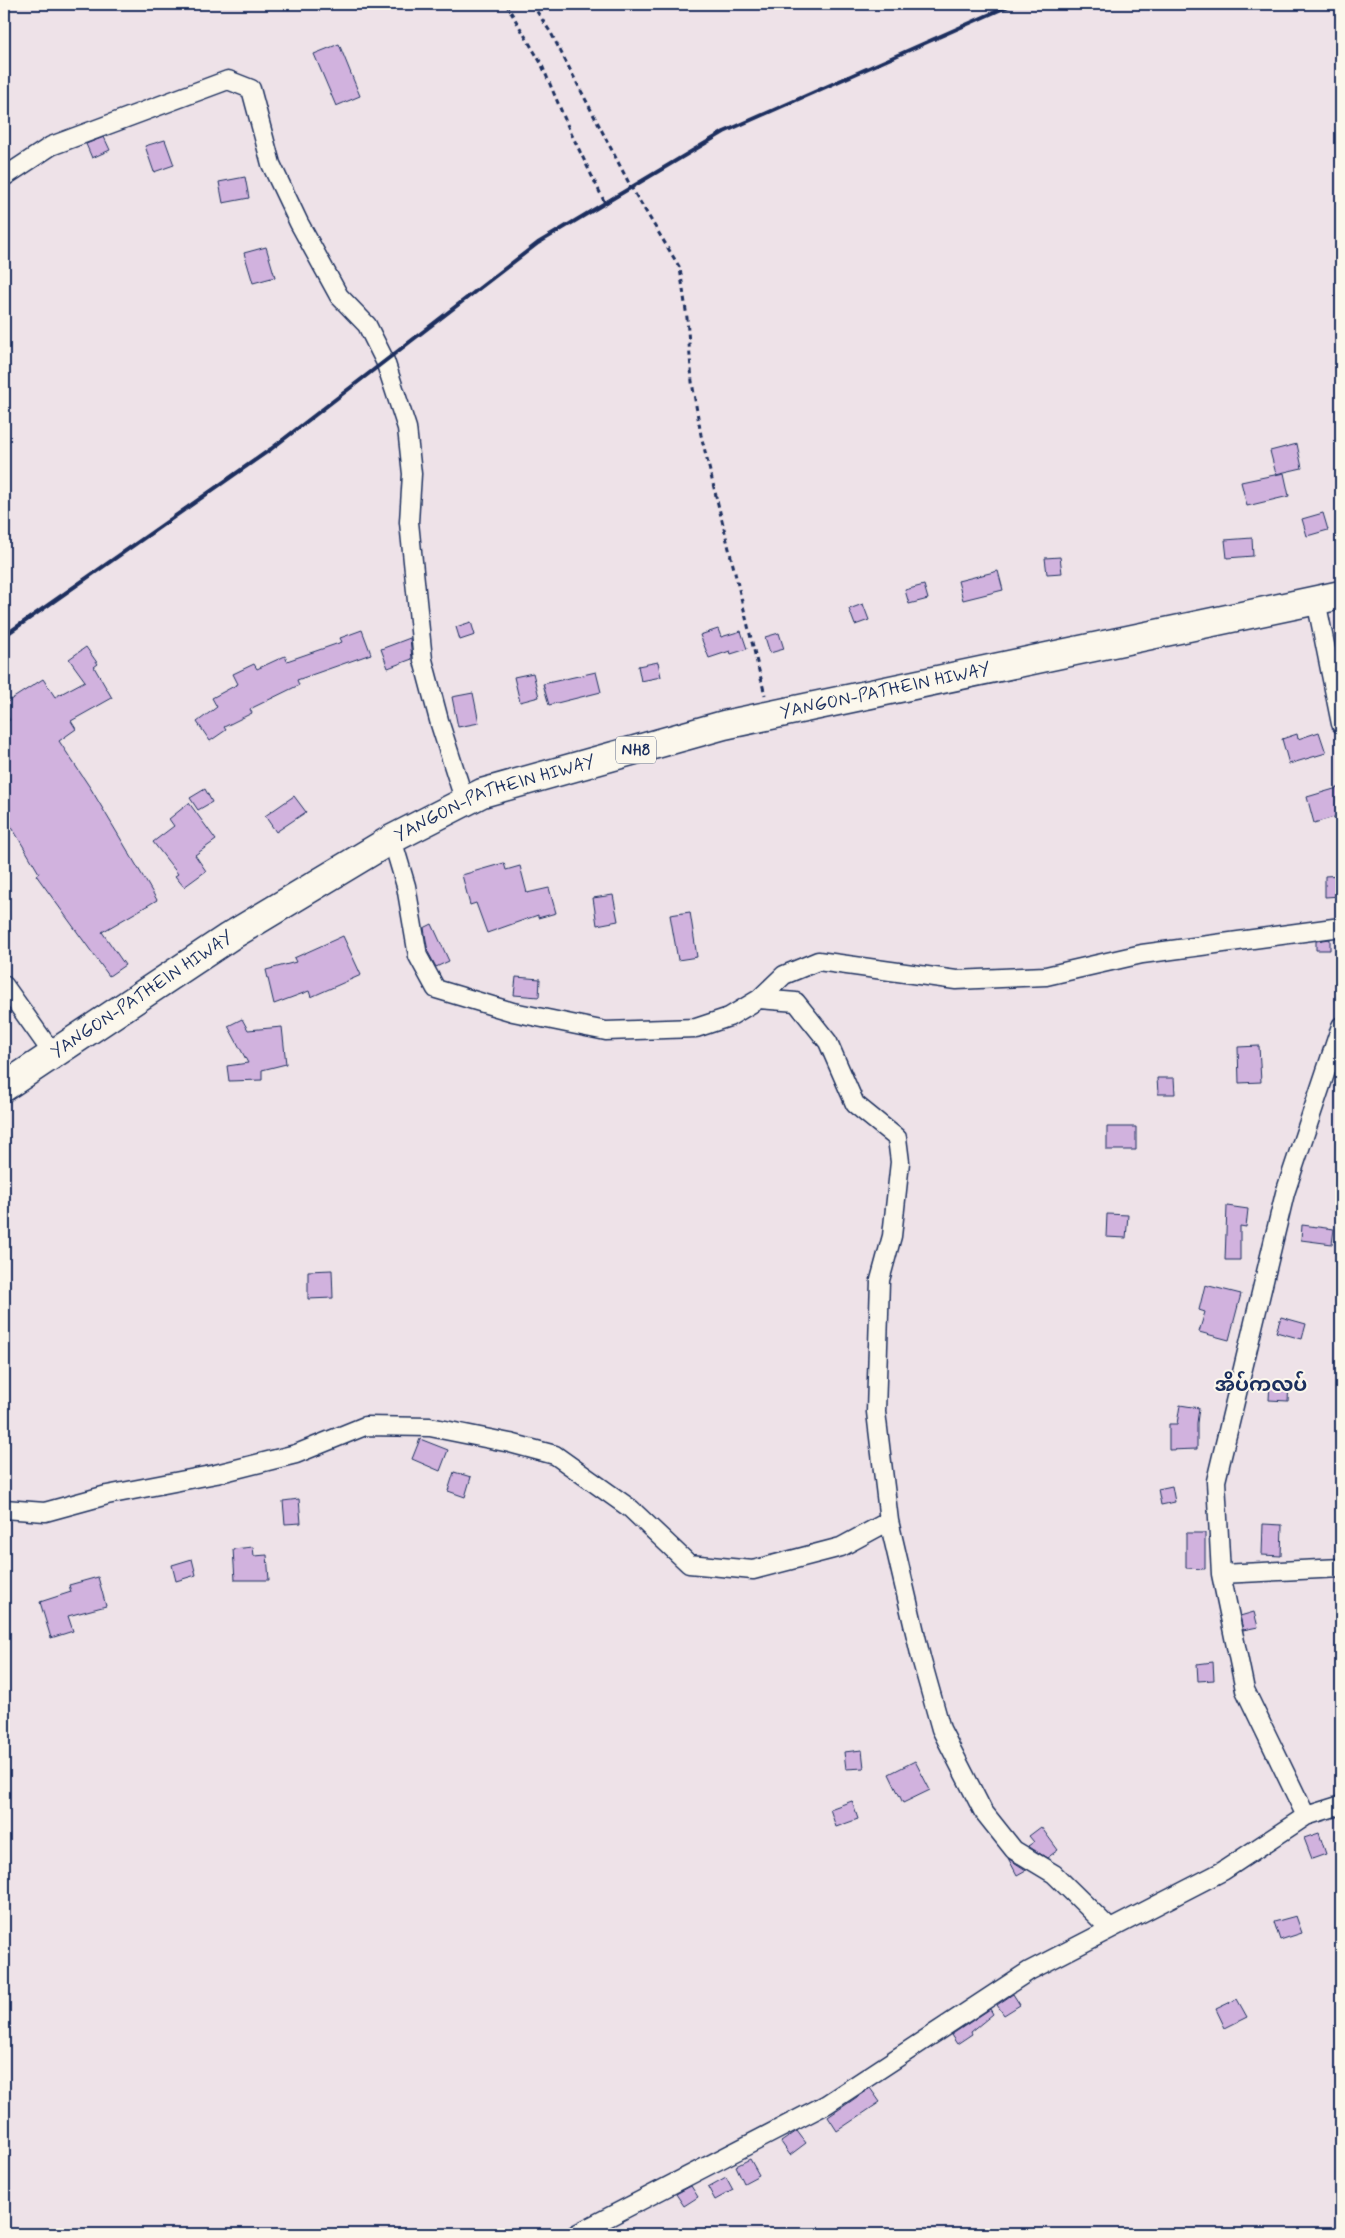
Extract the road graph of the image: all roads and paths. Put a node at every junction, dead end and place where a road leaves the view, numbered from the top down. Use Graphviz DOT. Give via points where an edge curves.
graph roads {
  1 [pos="506,4"];
  2 [pos="532,4"];
  3 [pos="4,177"];
  4 [pos="605,203"];
  5 [pos="1329,598"];
  6 [pos="770,715"];
  7 [pos="1341,724"];
  8 [pos="465,802"];
  9 [pos="392,839"];
  10 [pos="1341,927"];
  11 [pos="4,985"];
  12 [pos="759,999"];
  13 [pos="1341,1026"];
  14 [pos="53,1054"];
  15 [pos="4,1087"];
  16 [pos="4,1509"];
  17 [pos="889,1521"];
  18 [pos="1341,1568"];
  19 [pos="1221,1574"];
  20 [pos="1341,1805"];
  21 [pos="1306,1816"];
  22 [pos="1110,1930"];
  23 [pos="576,2234"];
  1 -- 4 [label="path" via="540,63"];
  2 -- 6 [label="path" via="551,33 630,187 680,268 700,435"];
  3 -- 8 [label="street" via="51,146 228,80 251,89 271,164 339,296 367,325 385,360 407,428 412,474 409,522 423,660"];
  5 -- 6 [label="highway, YANGON-PATHEIN HIWAY / NH8"];
  5 -- 7 [label="street"];
  6 -- 8 [label="highway, YANGON-PATHEIN HIWAY / NH8" via="482,793"];
  8 -- 9 [label="highway, YANGON-PATHEIN HIWAY / NH8"];
  9 -- 12 [label="street" via="406,886 418,956 436,989 512,1012 606,1031 696,1028 729,1017"];
  9 -- 14 [label="highway, YANGON-PATHEIN HIWAY / NH8" via="229,937"];
  10 -- 12 [label="street" via="1142,954 1046,976 956,980 818,961 784,975"];
  11 -- 14 [label="street"];
  12 -- 17 [label="street" via="796,1002 828,1042 855,1104 897,1138 900,1162 892,1236 880,1280 876,1412"];
  13 -- 19 [label="street" via="1285,1193 1216,1481"];
  14 -- 15 [label="highway, YANGON-PATHEIN HIWAY / NH8"];
  16 -- 17 [label="street" via="45,1512 107,1495 216,1474 296,1454 365,1426 430,1427 555,1455 631,1509 689,1564 753,1570 841,1547"];
  17 -- 22 [label="street" via="941,1728 983,1811 1014,1850 1054,1874"];
  18 -- 19 [label="street"];
  19 -- 21 [label="street" via="1245,1690"];
  20 -- 21 [label="street"];
  21 -- 22 [label="street" via="1223,1871"];
  22 -- 23 [label="street" via="1029,1971 827,2104"];
}
